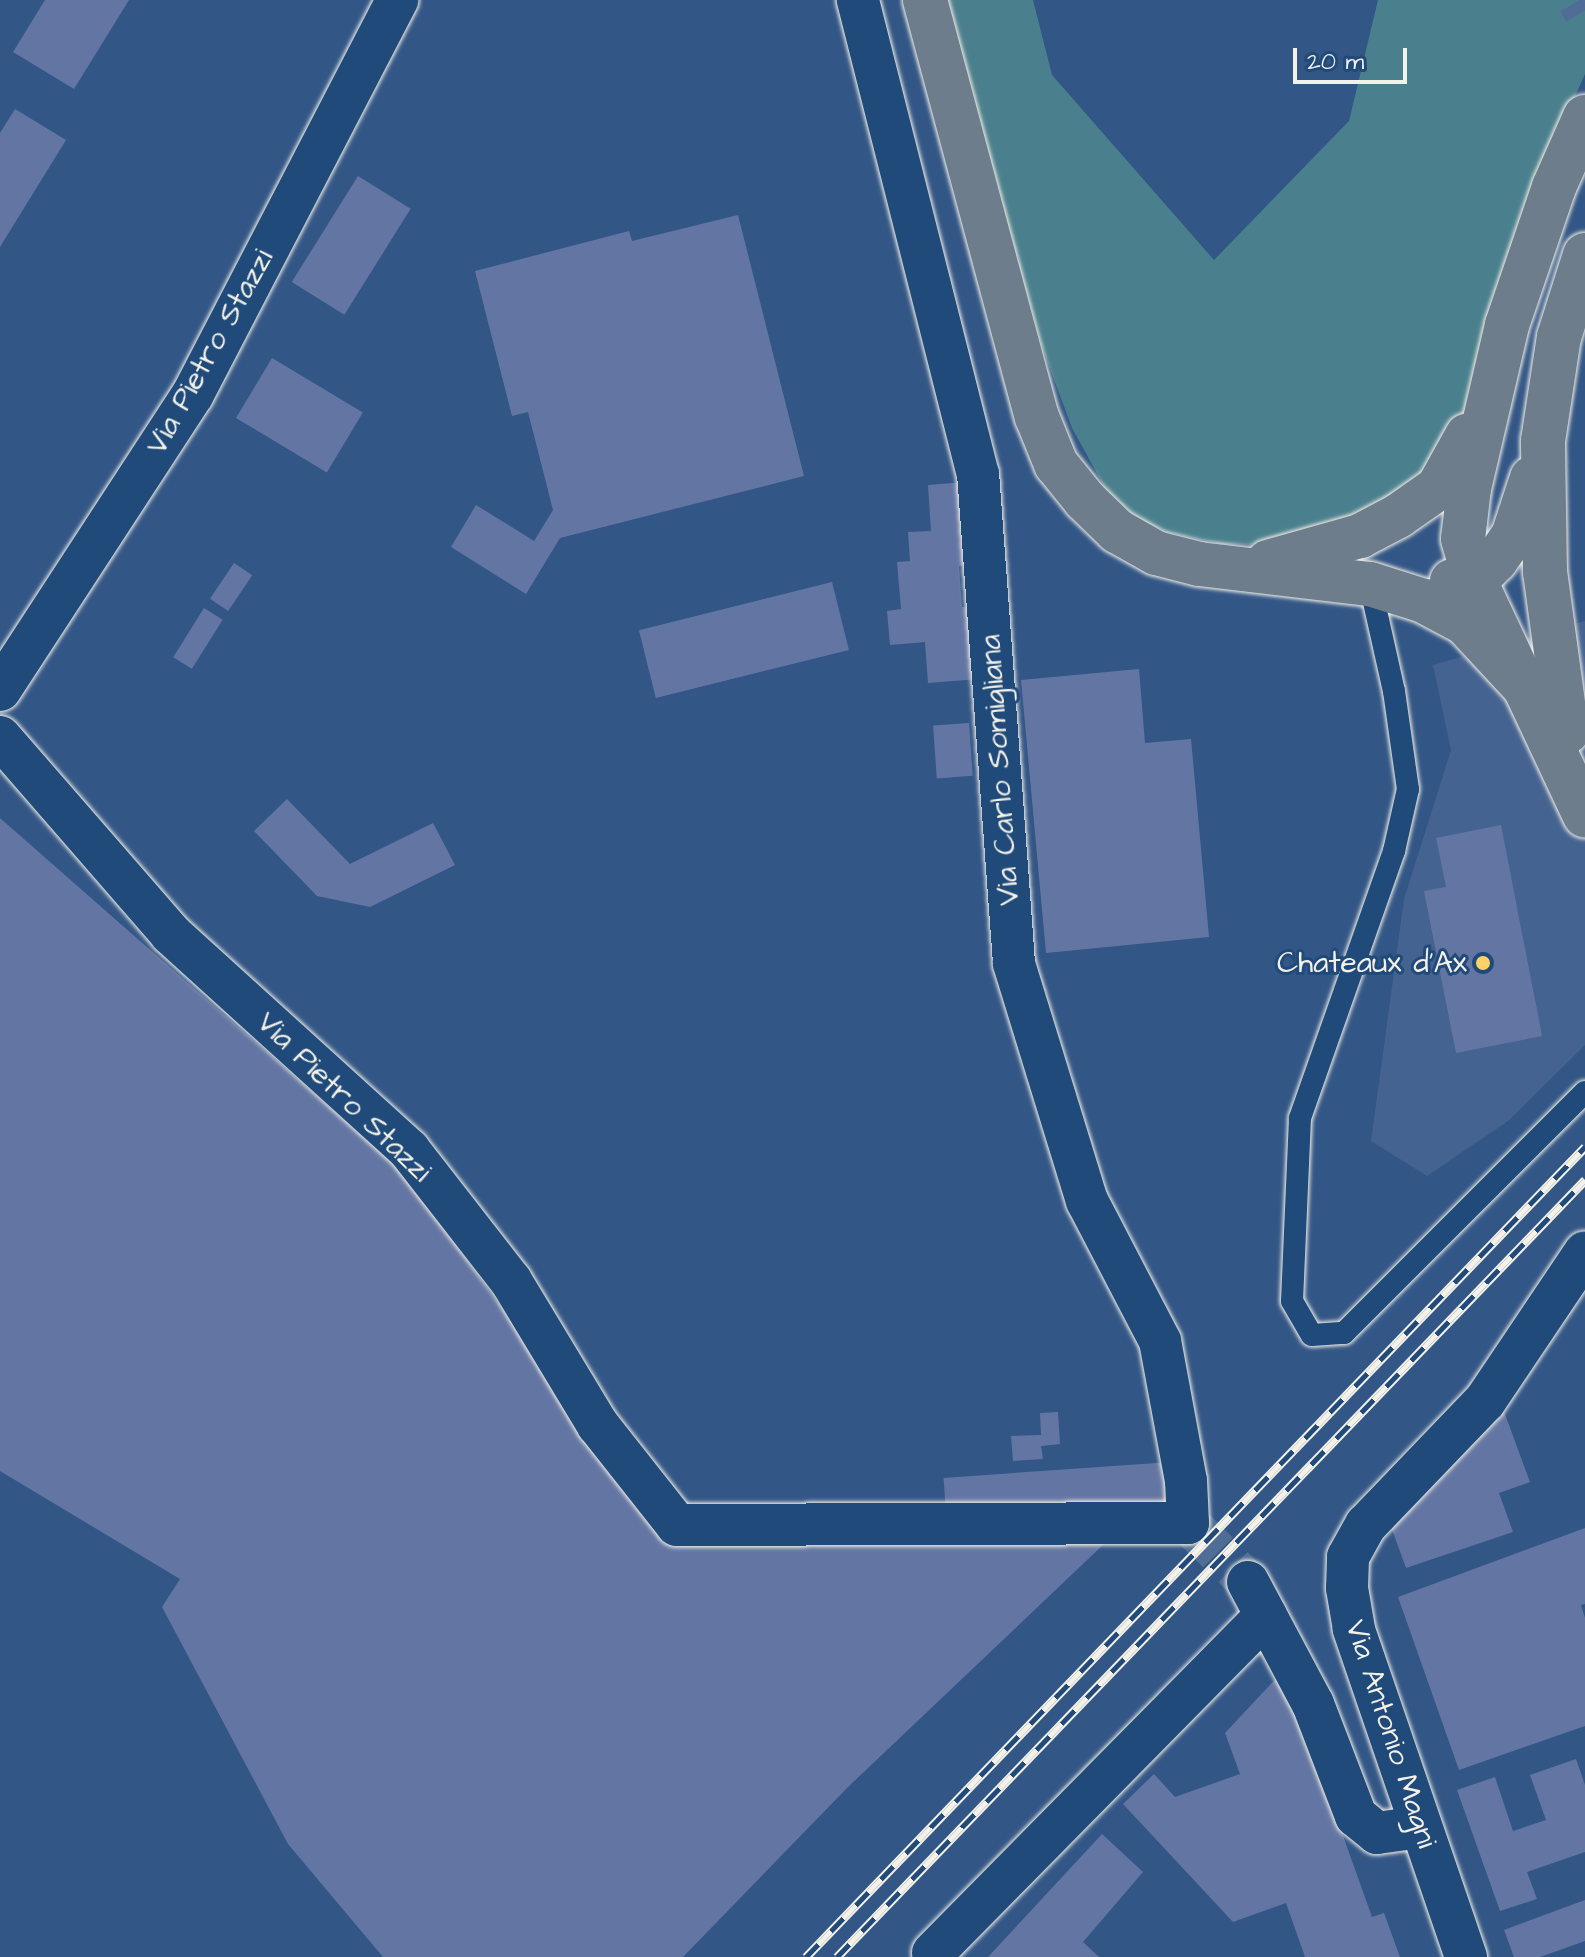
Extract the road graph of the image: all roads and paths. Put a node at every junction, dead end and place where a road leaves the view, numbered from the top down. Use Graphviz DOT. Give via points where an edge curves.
graph roads {
  1 [pos="397,0"];
  2 [pos="858,0"];
  3 [pos="925,0"];
  4 [pos="1585,117"];
  5 [pos="1585,255"];
  6 [pos="1507,325"];
  7 [pos="1543,441"];
  8 [pos="1239,567"];
  9 [pos="1475,581"];
  10 [pos="1370,584"];
  11 [pos="0,690"];
  12 [pos="1532,695"];
  13 [pos="0,737"];
  14 [pos="1583,813"];
  15 [pos="1585,1092"];
  16 [pos="1585,1252"];
  17 [pos="677,1525"];
  18 [pos="1420,1827"];
  19 [pos="933,1953"];
  20 [pos="1466,1957"];
  1 -- 11 [label="street, Via Pietro Stazzi" via="193,394"];
  2 -- 17 [label="street, Via Carlo Somigliana" via="978,475 1014,963 1087,1201 1160,1341 1188,1523"];
  3 -- 8 [label="main road" via="1037,417 1056,464 1117,531 1156,553"];
  4 -- 6 [label="main road" via="1554,187"];
  5 -- 7 [label="main road" via="1559,337"];
  6 -- 8 [label="main road" via="1461,453 1438,488 1360,536 1301,556"];
  6 -- 9 [label="main road" via="1469,488 1463,539"];
  7 -- 9 [label="main road" via="1513,536"];
  7 -- 14 [label="main road" via="1545,572 1554,663"];
  8 -- 10 [label="main road"];
  9 -- 10 [label="main road"];
  9 -- 12 [label="main road"];
  10 -- 12 [label="main road" via="1424,601 1465,623"];
  10 -- 15 [label="lane" via="1394,691 1408,789 1394,851 1300,1118 1292,1301 1312,1335 1344,1333"];
  12 -- 14 [label="main road"];
  13 -- 17 [label="street, Via Pietro Stazzi" via="171,934 409,1150 511,1281 598,1425"];
  16 -- 18 [label="street, Via Antonio Magni" via="1485,1401 1366,1525 1348,1557 1354,1629"];
  18 -- 19 [label="street" via="1377,1833 1356,1816 1313,1704 1257,1598"];
  18 -- 20 [label="street, Via Antonio Magni"];
}
